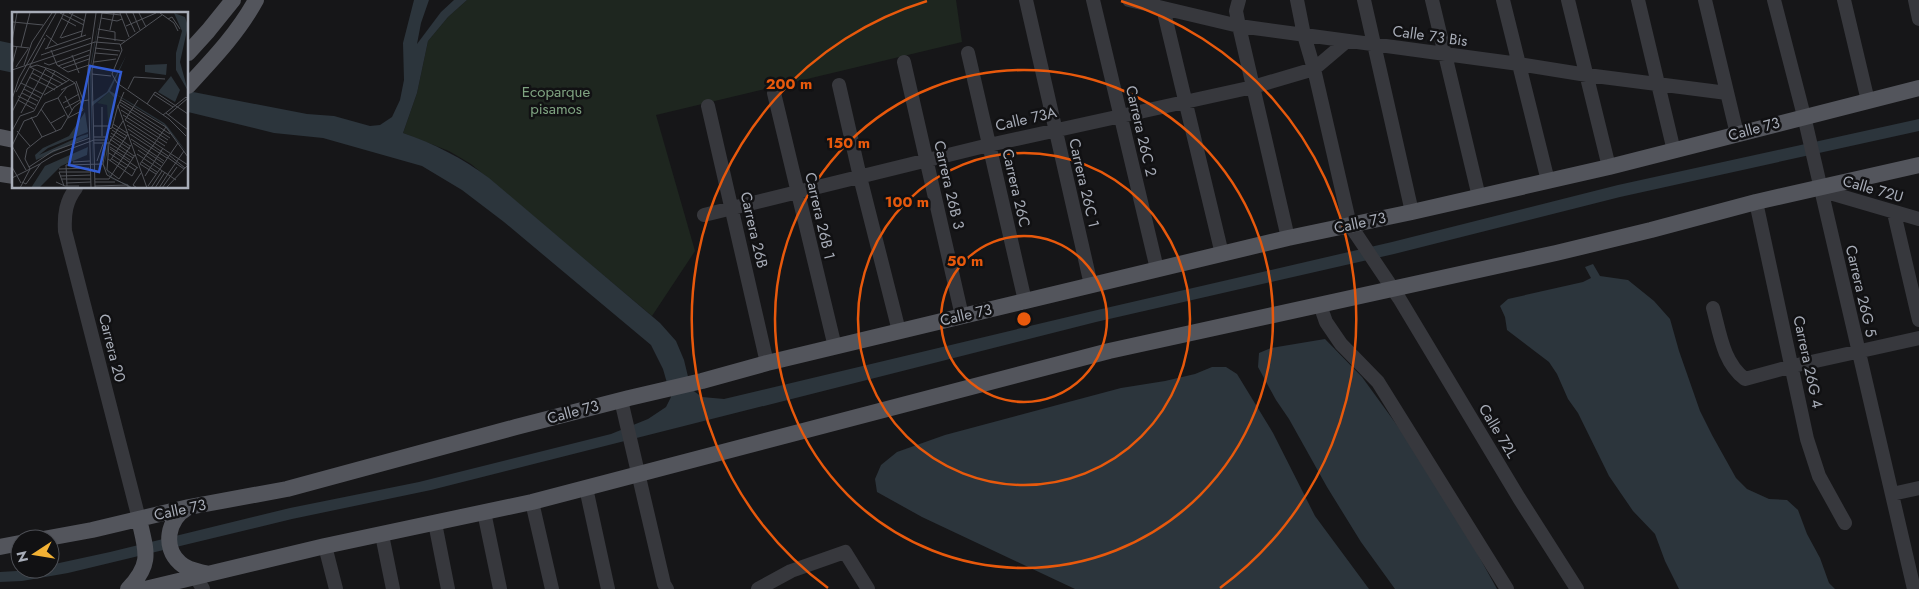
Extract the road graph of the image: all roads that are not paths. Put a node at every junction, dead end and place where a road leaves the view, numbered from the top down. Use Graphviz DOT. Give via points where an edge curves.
graph roads {
  1 [pos="233,0"];
  2 [pos="256,0"];
  3 [pos="1026,0"];
  4 [pos="1094,0"];
  5 [pos="1129,0"];
  6 [pos="1239,0"];
  7 [pos="1297,0"];
  8 [pos="1364,0"];
  9 [pos="1432,0"];
  10 [pos="1503,0"];
  11 [pos="1568,0"];
  12 [pos="1638,0"];
  13 [pos="1705,0"];
  14 [pos="1774,0"];
  15 [pos="1844,0"];
  16 [pos="1915,0"];
  17 [pos="1163,8"];
  18 [pos="1919,19"];
  19 [pos="1239,26"];
  20 [pos="1304,35"];
  21 [pos="1347,41"];
  22 [pos="1375,45"];
  23 [pos="189,52"];
  24 [pos="968,53"];
  25 [pos="1444,54"];
  26 [pos="904,62"];
  27 [pos="1519,64"];
  28 [pos="1314,69"];
  29 [pos="1587,75"];
  30 [pos="1658,84"];
  31 [pos="189,85"];
  32 [pos="839,85"];
  33 [pos="1253,87"];
  34 [pos="1919,88"];
  35 [pos="774,93"];
  36 [pos="1728,93"];
  37 [pos="1185,101"];
  38 [pos="1868,101"];
  39 [pos="708,106"];
  40 [pos="1121,115"];
  41 [pos="1805,121"];
  42 [pos="1055,129"];
  43 [pos="1738,134"];
  44 [pos="989,144"];
  45 [pos="1674,151"];
  46 [pos="926,160"];
  47 [pos="1919,165"];
  48 [pos="1609,167"];
  49 [pos="860,177"];
  50 [pos="1548,181"];
  51 [pos="1818,181"];
  52 [pos="75,189"];
  53 [pos="797,191"];
  54 [pos="1478,197"];
  55 [pos="1756,202"];
  56 [pos="732,207"];
  57 [pos="1412,212"];
  58 [pos="1894,213"];
  59 [pos="704,215"];
  60 [pos="1919,219"];
  61 [pos="1354,231"];
  62 [pos="1288,238"];
  63 [pos="1222,254"];
  64 [pos="1157,270"];
  65 [pos="1091,285"];
  66 [pos="1393,288"];
  67 [pos="1025,301"];
  68 [pos="1320,304"];
  69 [pos="1713,308"];
  70 [pos="962,316"];
  71 [pos="1919,320"];
  72 [pos="899,331"];
  73 [pos="1919,338"];
  74 [pos="835,347"];
  75 [pos="1858,351"];
  76 [pos="767,363"];
  77 [pos="1792,366"];
  78 [pos="623,407"];
  79 [pos="638,469"];
  80 [pos="586,488"];
  81 [pos="1919,488"];
  82 [pos="1892,494"];
  83 [pos="532,502"];
  84 [pos="189,507"];
  85 [pos="484,512"];
  86 [pos="139,519"];
  87 [pos="435,523"];
  88 [pos="1845,523"];
  89 [pos="60,535"];
  90 [pos="382,535"];
  91 [pos="325,546"];
  92 [pos="199,577"];
  93 [pos="136,586"];
  94 [pos="661,587"];
  95 [pos="336,589"];
  96 [pos="393,589"];
  97 [pos="448,589"];
  98 [pos="500,589"];
  99 [pos="552,589"];
  100 [pos="608,589"];
  101 [pos="758,589"];
  102 [pos="868,589"];
  103 [pos="1507,589"];
  104 [pos="1577,589"];
  105 [pos="1914,589"];
  1 -- 23 [label="main road"];
  2 -- 31 [label="main road" via="226,45"];
  3 -- 42 [label="street, Carrera 26C 1"];
  4 -- 40 [label="street, Carrera 26C 2"];
  5 -- 17 [label="street, Calle 73 Bis"];
  6 -- 19 [label="street" via="1236,10"];
  7 -- 20 [label="street"];
  8 -- 22 [label="street"];
  9 -- 25 [label="street"];
  10 -- 27 [label="street"];
  11 -- 29 [label="street"];
  12 -- 30 [label="street"];
  13 -- 36 [label="street"];
  14 -- 41 [label="street, Carrera 26G 5"];
  15 -- 38 [label="street"];
  16 -- 18 [label="street"];
  17 -- 19 [label="street, Calle 73 Bis"];
  17 -- 37 [label="street"];
  19 -- 20 [label="street, Calle 73 Bis"];
  19 -- 33 [label="street"];
  20 -- 21 [label="street, Calle 73 Bis"];
  20 -- 28 [label="street"];
  21 -- 22 [label="street, Calle 73 Bis"];
  21 -- 28 [label="street, Calle 73A"];
  22 -- 25 [label="street, Calle 73 Bis"];
  22 -- 57 [label="street"];
  24 -- 44 [label="street, Carrera 26C"];
  25 -- 27 [label="street, Calle 73 Bis"];
  25 -- 54 [label="street"];
  26 -- 46 [label="street, Carrera 26B 3"];
  27 -- 29 [label="street, Calle 73 Bis"];
  27 -- 50 [label="street"];
  28 -- 33 [label="street, Calle 73A"];
  28 -- 61 [label="street"];
  29 -- 30 [label="street, Calle 73 Bis"];
  29 -- 48 [label="street"];
  30 -- 36 [label="street, Calle 73 Bis"];
  30 -- 45 [label="street"];
  32 -- 49 [label="street"];
  33 -- 37 [label="street, Calle 73A"];
  33 -- 62 [label="street"];
  34 -- 38 [label="main road, Calle 73"];
  35 -- 53 [label="street, Carrera 26B 1"];
  36 -- 43 [label="street"];
  37 -- 40 [label="street, Calle 73A"];
  37 -- 63 [label="street"];
  38 -- 41 [label="main road, Calle 73"];
  39 -- 56 [label="street, Carrera 26B"];
  40 -- 42 [label="street, Calle 73A"];
  40 -- 64 [label="street, Carrera 26C 2"];
  41 -- 43 [label="main road, Calle 73"];
  41 -- 51 [label="street, Carrera 26G 5"];
  42 -- 44 [label="street, Calle 73A"];
  42 -- 65 [label="street, Carrera 26C 1"];
  43 -- 45 [label="main road, Calle 73"];
  44 -- 46 [label="street, Calle 73A"];
  44 -- 67 [label="street, Carrera 26C"];
  45 -- 48 [label="main road, Calle 73"];
  46 -- 49 [label="street, Calle 73A"];
  46 -- 70 [label="street, Carrera 26B 3"];
  47 -- 51 [label="main road"];
  48 -- 50 [label="main road, Calle 73"];
  49 -- 53 [label="street, Calle 73A"];
  49 -- 72 [label="street"];
  50 -- 54 [label="main road, Calle 73"];
  51 -- 55 [label="main road"];
  51 -- 58 [label="street, Calle 72U" via="1830,194"];
  51 -- 75 [label="street, Carrera 26G 5"];
  52 -- 86 [label="street, Carrera 20" via="64,213 65,231"];
  53 -- 56 [label="street, Calle 73A"];
  53 -- 74 [label="street, Carrera 26B 1"];
  54 -- 57 [label="main road, Calle 73"];
  55 -- 66 [label="main road" via="1585,246"];
  55 -- 77 [label="street, Carrera 26G 4"];
  56 -- 59 [label="street, Calle 73A"];
  56 -- 76 [label="street, Carrera 26B"];
  57 -- 61 [label="main road, Calle 73"];
  58 -- 60 [label="street, Calle 72U"];
  58 -- 71 [label="street"];
  61 -- 62 [label="main road, Calle 73"];
  61 -- 66 [label="street, Calle 72L"];
  62 -- 63 [label="main road, Calle 73"];
  63 -- 64 [label="main road, Calle 73"];
  64 -- 65 [label="main road, Calle 73"];
  65 -- 67 [label="main road, Calle 73"];
  66 -- 68 [label="main road"];
  66 -- 104 [label="street, Calle 72L"];
  67 -- 70 [label="main road, Calle 73"];
  68 -- 79 [label="main road" via="1109,351"];
  68 -- 103 [label="street" via="1326,322 1341,344 1378,382"];
  69 -- 77 [label="street" via="1726,357 1735,372 1745,379"];
  70 -- 72 [label="main road, Calle 73"];
  72 -- 74 [label="main road, Calle 73"];
  73 -- 75 [label="street"];
  74 -- 76 [label="main road, Calle 73"];
  75 -- 77 [label="street"];
  75 -- 82 [label="street, Carrera 26G 5"];
  76 -- 78 [label="main road, Calle 73" via="654,392"];
  77 -- 88 [label="street, Carrera 26G 4" via="1819,476"];
  78 -- 79 [label="street"];
  78 -- 84 [label="main road, Calle 73" via="287,489"];
  79 -- 80 [label="main road"];
  79 -- 94 [label="street"];
  80 -- 83 [label="main road"];
  80 -- 100 [label="street"];
  81 -- 82 [label="street"];
  82 -- 105 [label="street, Carrera 26G 5"];
  83 -- 85 [label="main road"];
  83 -- 99 [label="street"];
  84 -- 86 [label="main road, Calle 73"];
  84 -- 92 [label="main road" via="179,513 169,528 173,553 179,562"];
  85 -- 87 [label="main road"];
  85 -- 98 [label="street"];
  86 -- 89 [label="main road, Calle 73"];
  86 -- 93 [label="main road" via="145,564"];
  87 -- 90 [label="main road"];
  87 -- 97 [label="street"];
  90 -- 91 [label="main road"];
  90 -- 96 [label="street"];
  91 -- 92 [label="main road"];
  91 -- 95 [label="street"];
  92 -- 93 [label="main road"];
  101 -- 102 [label="street" via="791,572 846,552"];
}
